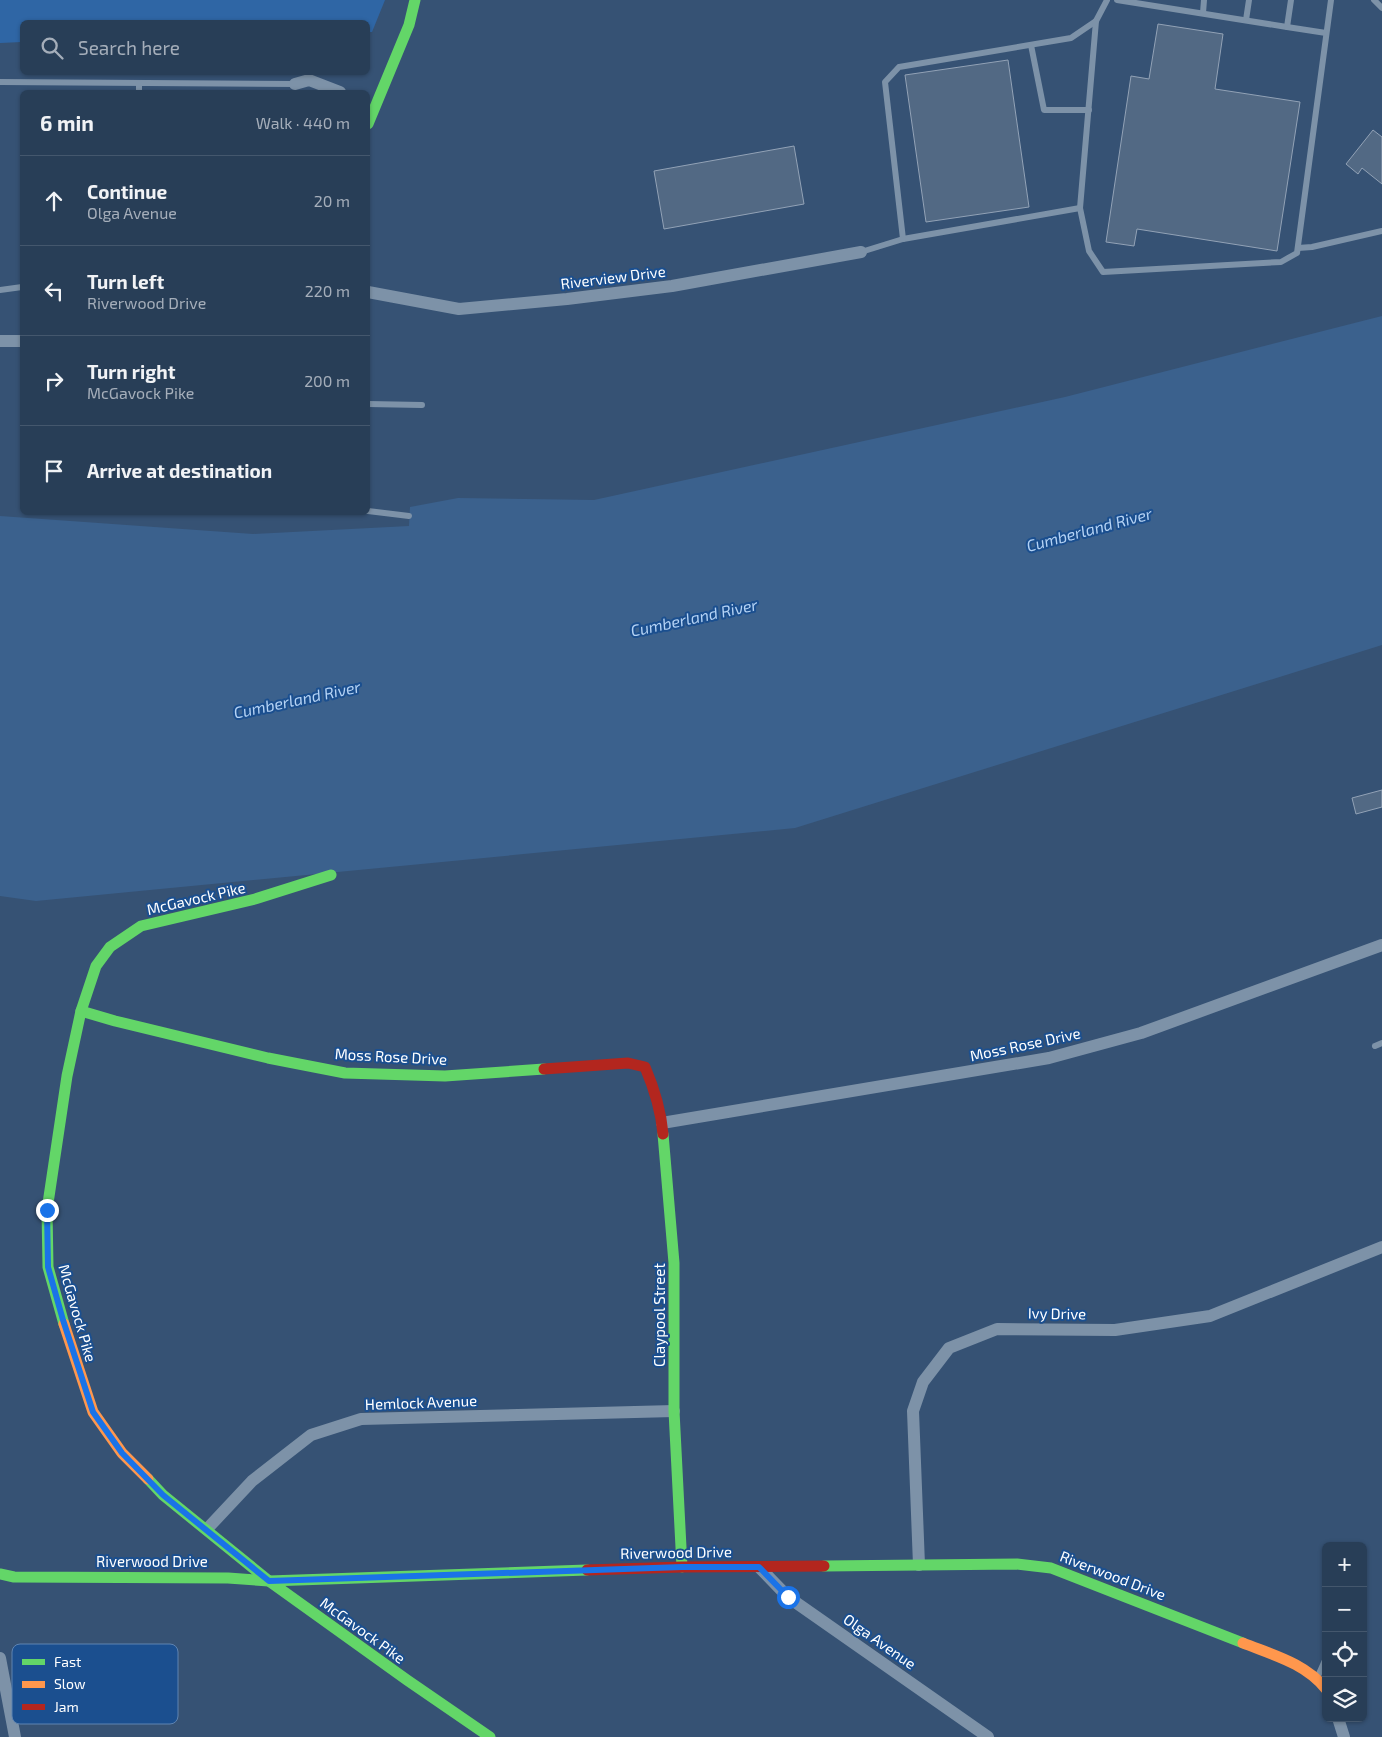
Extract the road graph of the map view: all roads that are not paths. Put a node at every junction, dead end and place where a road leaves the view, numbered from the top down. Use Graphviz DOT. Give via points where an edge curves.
graph roads {
  1 [pos="415,0"];
  2 [pos="425,0"];
  3 [pos="1106,0"];
  4 [pos="1118,0"];
  5 [pos="1204,0"];
  6 [pos="1249,0"];
  7 [pos="1291,0"];
  8 [pos="1331,0"];
  9 [pos="1374,0"];
  10 [pos="1162,3"];
  11 [pos="1382,8"];
  12 [pos="1203,13"];
  13 [pos="1246,20"];
  14 [pos="1096,21"];
  15 [pos="409,25"];
  16 [pos="1287,27"];
  17 [pos="1326,33"];
  18 [pos="1031,44"];
  19 [pos="0,82"];
  20 [pos="140,83"];
  21 [pos="258,83"];
  22 [pos="299,88"];
  23 [pos="140,90"];
  24 [pos="258,90"];
  25 [pos="335,90"];
  26 [pos="372,104"];
  27 [pos="1089,110"];
  28 [pos="1080,208"];
  29 [pos="1382,231"];
  30 [pos="903,239"];
  31 [pos="1298,248"];
  32 [pos="861,252"];
  33 [pos="20,287"];
  34 [pos="0,290"];
  35 [pos="370,292"];
  36 [pos="0,340"];
  37 [pos="20,341"];
  38 [pos="370,404"];
  39 [pos="422,405"];
  40 [pos="370,511"];
  41 [pos="409,516"];
  42 [pos="331,875"];
  43 [pos="1382,945"];
  44 [pos="82,1011"];
  45 [pos="645,1067"];
  46 [pos="662,1123"];
  47 [pos="1382,1247"];
  48 [pos="674,1411"];
  49 [pos="207,1529"];
  50 [pos="918,1565"];
  51 [pos="682,1567"];
  52 [pos="759,1567"];
  53 [pos="0,1574"];
  54 [pos="269,1581"];
  55 [pos="0,1658"];
  56 [pos="1322,1667"];
  57 [pos="1317,1678"];
  58 [pos="1322,1684"];
  59 [pos="12,1717"];
  60 [pos="1339,1722"];
  61 [pos="13,1724"];
  62 [pos="16,1737"];
  63 [pos="490,1737"];
  64 [pos="988,1737"];
  65 [pos="1344,1737"];
  1 -- 15 [label="street"];
  2 -- 15 [label="street"];
  3 -- 14 [label="lane"];
  4 -- 10 [label="lane"];
  5 -- 12 [label="lane"];
  6 -- 13 [label="lane"];
  7 -- 16 [label="lane"];
  8 -- 17 [label="lane"];
  9 -- 11 [label="lane"];
  10 -- 12 [label="lane"];
  12 -- 13 [label="lane"];
  13 -- 16 [label="lane"];
  14 -- 18 [label="lane" via="1071,38"];
  14 -- 27 [label="lane"];
  15 -- 26 [label="street"];
  16 -- 17 [label="lane"];
  17 -- 31 [label="lane"];
  18 -- 27 [label="lane" via="1044,110"];
  18 -- 30 [label="lane" via="899,67 885,82"];
  19 -- 20 [label="lane"];
  20 -- 21 [label="lane"];
  20 -- 23 [label="lane"];
  21 -- 22 [label="lane"];
  21 -- 24 [label="lane"];
  22 -- 25 [label="street" via="309,80"];
  27 -- 28 [label="lane"];
  28 -- 30 [label="lane"];
  28 -- 31 [label="lane" via="1089,251 1103,272 1281,262 1297,253"];
  29 -- 31 [label="lane"];
  30 -- 32 [label="lane"];
  32 -- 35 [label="street, Riverview Drive" via="672,286 459,309"];
  33 -- 34 [label="lane"];
  36 -- 37 [label="street"];
  38 -- 39 [label="lane"];
  40 -- 41 [label="lane"];
  42 -- 44 [label="street, McGavock Pike" via="255,899 141,926 110,946 96,966"];
  43 -- 46 [label="street, Moss Rose Drive" via="1141,1033 1049,1058"];
  44 -- 45 [label="street, Moss Rose Drive" via="259,1056 345,1072 444,1076 628,1062"];
  44 -- 49 [label="street, McGavock Pike" via="67,1076 47,1210 48,1267 93,1412 122,1453 163,1495"];
  45 -- 46 [label="street, Claypool Street"];
  46 -- 48 [label="street, Claypool Street" via="674,1263"];
  47 -- 50 [label="street, Ivy Drive" via="1210,1316 1115,1330 997,1329 949,1348 923,1382 913,1411"];
  48 -- 49 [label="street, Hemlock Avenue" via="361,1419 311,1435 252,1481"];
  48 -- 51 [label="street, Claypool Street"];
  49 -- 54 [label="street, McGavock Pike"];
  50 -- 52 [label="street, Riverwood Drive"];
  50 -- 57 [label="street, Riverwood Drive" via="1017,1564 1051,1568 1297,1664"];
  51 -- 52 [label="street, Riverwood Drive"];
  51 -- 54 [label="street, Riverwood Drive"];
  52 -- 64 [label="street, Olga Avenue" via="788,1597"];
  53 -- 54 [label="street, Riverwood Drive" via="14,1577"];
  54 -- 63 [label="street, McGavock Pike"];
  55 -- 59 [label="street"];
  56 -- 57 [label="lane"];
  57 -- 58 [label="street, Riverwood Drive"];
  60 -- 65 [label="street"];
  61 -- 62 [label="street"];
}
